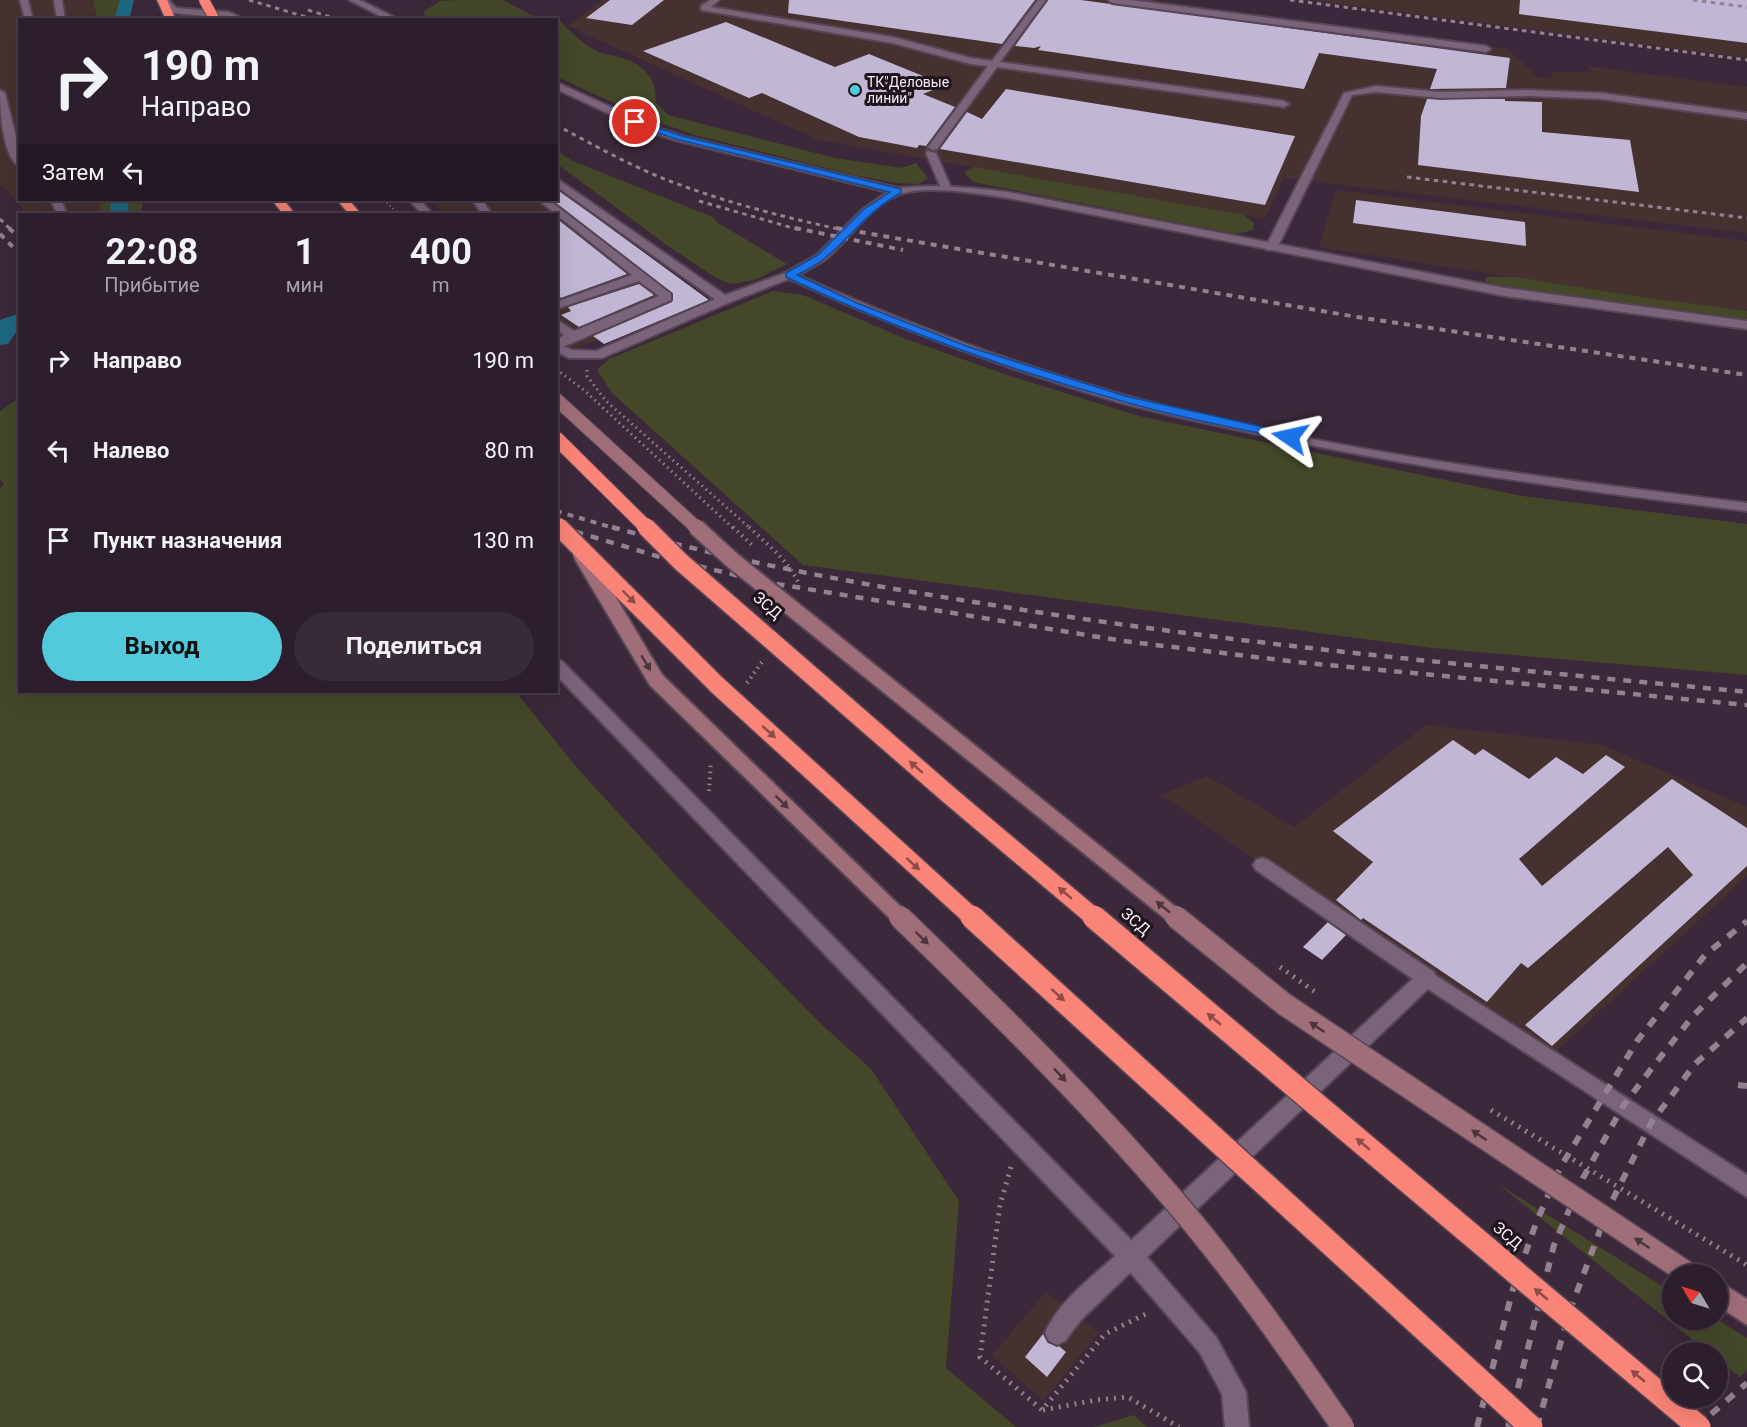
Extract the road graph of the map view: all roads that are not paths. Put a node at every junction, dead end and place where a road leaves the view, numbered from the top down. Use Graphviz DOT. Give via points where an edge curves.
graph roads {
  1 [pos="24,0"];
  2 [pos="58,0"];
  3 [pos="163,0"];
  4 [pos="204,0"];
  5 [pos="353,0"];
  6 [pos="715,0"];
  7 [pos="1042,0"];
  8 [pos="1112,0"];
  9 [pos="28,18"];
  10 [pos="61,18"];
  11 [pos="170,18"];
  12 [pos="214,18"];
  13 [pos="240,18"];
  14 [pos="392,18"];
  15 [pos="1486,50"];
  16 [pos="993,64"];
  17 [pos="558,86"];
  18 [pos="0,93"];
  19 [pos="1284,104"];
  20 [pos="1747,116"];
  21 [pos="18,160"];
  22 [pos="558,182"];
  23 [pos="946,188"];
  24 [pos="898,191"];
  25 [pos="279,201"];
  26 [pos="344,201"];
  27 [pos="415,201"];
  28 [pos="544,201"];
  29 [pos="289,213"];
  30 [pos="355,213"];
  31 [pos="427,213"];
  32 [pos="1271,248"];
  33 [pos="789,275"];
  34 [pos="641,276"];
  35 [pos="724,300"];
  36 [pos="558,305"];
  37 [pos="558,325"];
  38 [pos="1747,325"];
  39 [pos="573,336"];
  40 [pos="558,345"];
  41 [pos="558,347"];
  42 [pos="558,401"];
  43 [pos="558,440"];
  44 [pos="1747,507"];
  45 [pos="558,526"];
  46 [pos="573,541"];
  47 [pos="558,667"];
  48 [pos="1262,865"];
  49 [pos="1427,978"];
  50 [pos="1747,1187"];
  51 [pos="1131,1256"];
  52 [pos="1674,1264"];
  53 [pos="1728,1300"];
  54 [pos="1747,1313"];
  55 [pos="1056,1333"];
  56 [pos="1237,1427"];
  57 [pos="1343,1427"];
  58 [pos="1531,1427"];
  59 [pos="1699,1427"];
  1 -- 9 [label="street"];
  2 -- 10 [label="street"];
  3 -- 11 [label="highway"];
  3 -- 13 [label="street" via="172,10"];
  4 -- 12 [label="highway, bridge"];
  5 -- 14 [label="street"];
  6 -- 16 [label="street" via="704,8 893,40 971,62"];
  7 -- 16 [label="street"];
  8 -- 15 [label="street"];
  16 -- 19 [label="street"];
  16 -- 23 [label="street" via="932,150"];
  17 -- 24 [label="street" via="648,128 679,138"];
  18 -- 21 [label="street"];
  20 -- 32 [label="street" via="1601,96 1440,94 1376,89 1349,93"];
  22 -- 35 [label="street"];
  23 -- 24 [label="street"];
  23 -- 32 [label="street" via="1008,195"];
  24 -- 33 [label="street" via="866,212 821,257"];
  25 -- 29 [label="highway"];
  26 -- 30 [label="highway"];
  27 -- 31 [label="street"];
  28 -- 34 [label="street"];
  32 -- 38 [label="street" via="1505,292"];
  33 -- 35 [label="street"];
  33 -- 44 [label="street" via="854,306 965,349 1122,398 1393,457"];
  34 -- 36 [label="street"];
  34 -- 39 [label="street" via="667,297"];
  35 -- 41 [label="street" via="598,355 569,354"];
  37 -- 39 [label="street"];
  39 -- 40 [label="street"];
  52 -- 42 [label="main road, one-way, bridge" via="1284,1004 732,560"];
  59 -- 43 [label="highway, ЗСД, one-way, bridge" via="949,795 681,562"];
  45 -- 46 [label="highway, bridge"];
  46 -- 57 [label="main road, one-way, bridge" via="657,680 1035,1048 1107,1125 1173,1199 1250,1297"];
  46 -- 58 [label="highway, one-way, bridge" via="717,685"];
  47 -- 51 [label="street"];
  48 -- 49 [label="street"];
  49 -- 50 [label="street"];
  49 -- 51 [label="street"];
  51 -- 55 [label="street"];
  51 -- 56 [label="street" via="1208,1345 1234,1392"];
  53 -- 54 [label="main road"];
}
